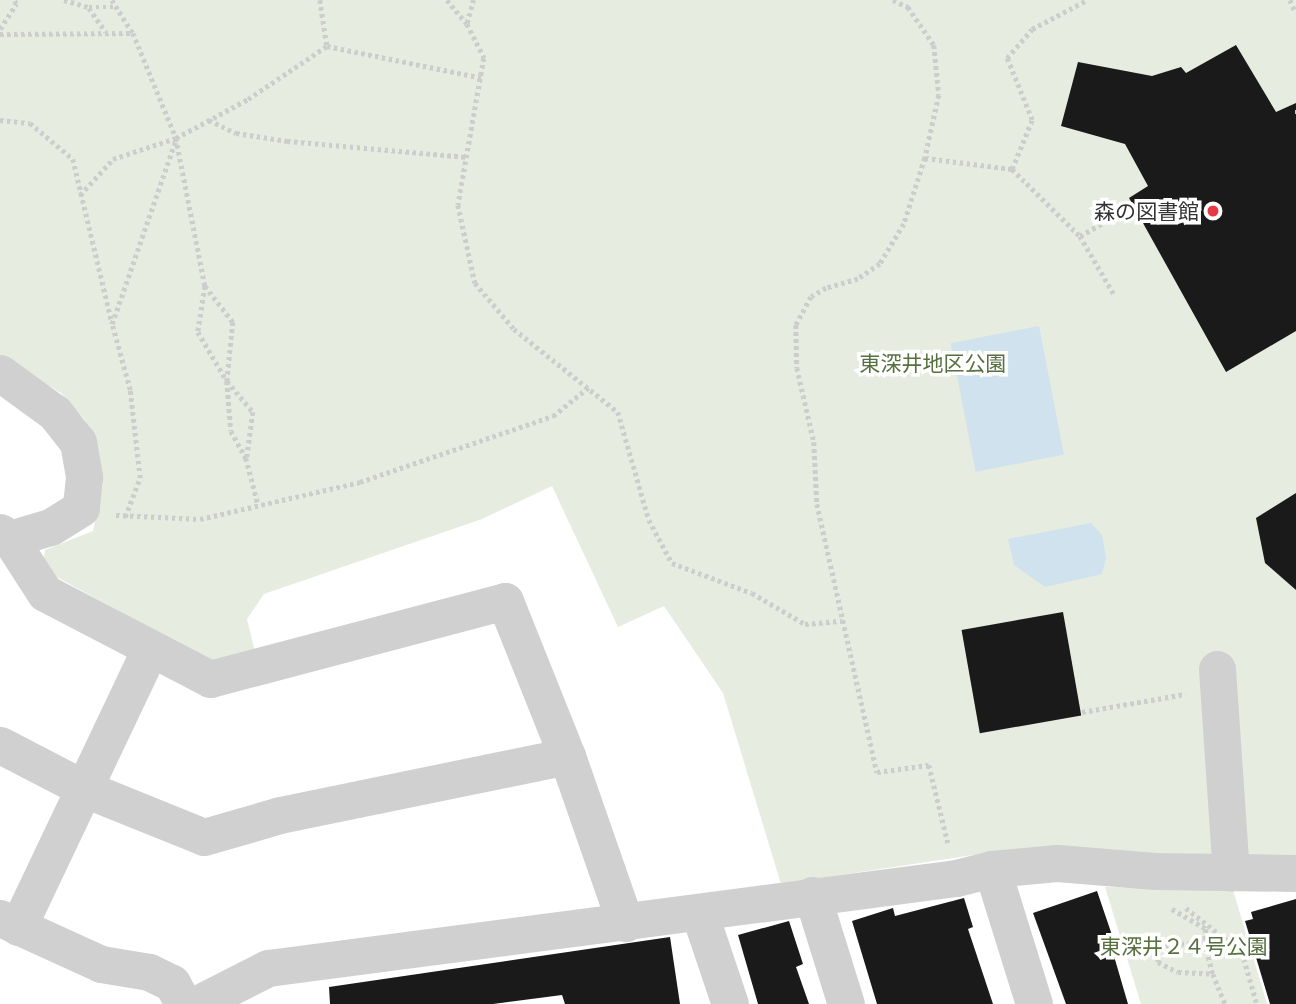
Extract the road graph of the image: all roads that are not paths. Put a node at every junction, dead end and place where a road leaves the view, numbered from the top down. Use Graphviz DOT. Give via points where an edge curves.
graph roads {
  1 [pos="0,373"];
  2 [pos="5,535"];
  3 [pos="150,649"];
  4 [pos="1208,681"];
  5 [pos="0,745"];
  6 [pos="567,756"];
  7 [pos="85,789"];
  8 [pos="992,869"];
  9 [pos="1231,873"];
  10 [pos="1296,873"];
  11 [pos="812,895"];
  12 [pos="699,912"];
  13 [pos="9,923"];
  14 [pos="625,923"];
  15 [pos="183,1004"];
  16 [pos="197,1004"];
  17 [pos="730,1004"];
  18 [pos="846,1004"];
  19 [pos="1034,1004"];
  1 -- 2 [label="street" via="55,413 78,442 84,477 81,508 50,527"];
  2 -- 3 [label="street" via="45,593"];
  3 -- 6 [label="street" via="210,679 505,601"];
  3 -- 7 [label="street"];
  4 -- 9 [label="street"];
  5 -- 7 [label="street"];
  6 -- 7 [label="street" via="280,815 204,837"];
  6 -- 14 [label="street"];
  7 -- 13 [label="street"];
  8 -- 9 [label="street" via="1057,863 1155,879"];
  8 -- 11 [label="street" via="956,878"];
  8 -- 19 [label="street"];
  9 -- 10 [label="street"];
  11 -- 12 [label="street"];
  11 -- 18 [label="street"];
  12 -- 14 [label="street"];
  12 -- 17 [label="street"];
  13 -- 15 [label="street" via="101,964 149,972 172,983"];
  14 -- 16 [label="street" via="268,968"];
}
